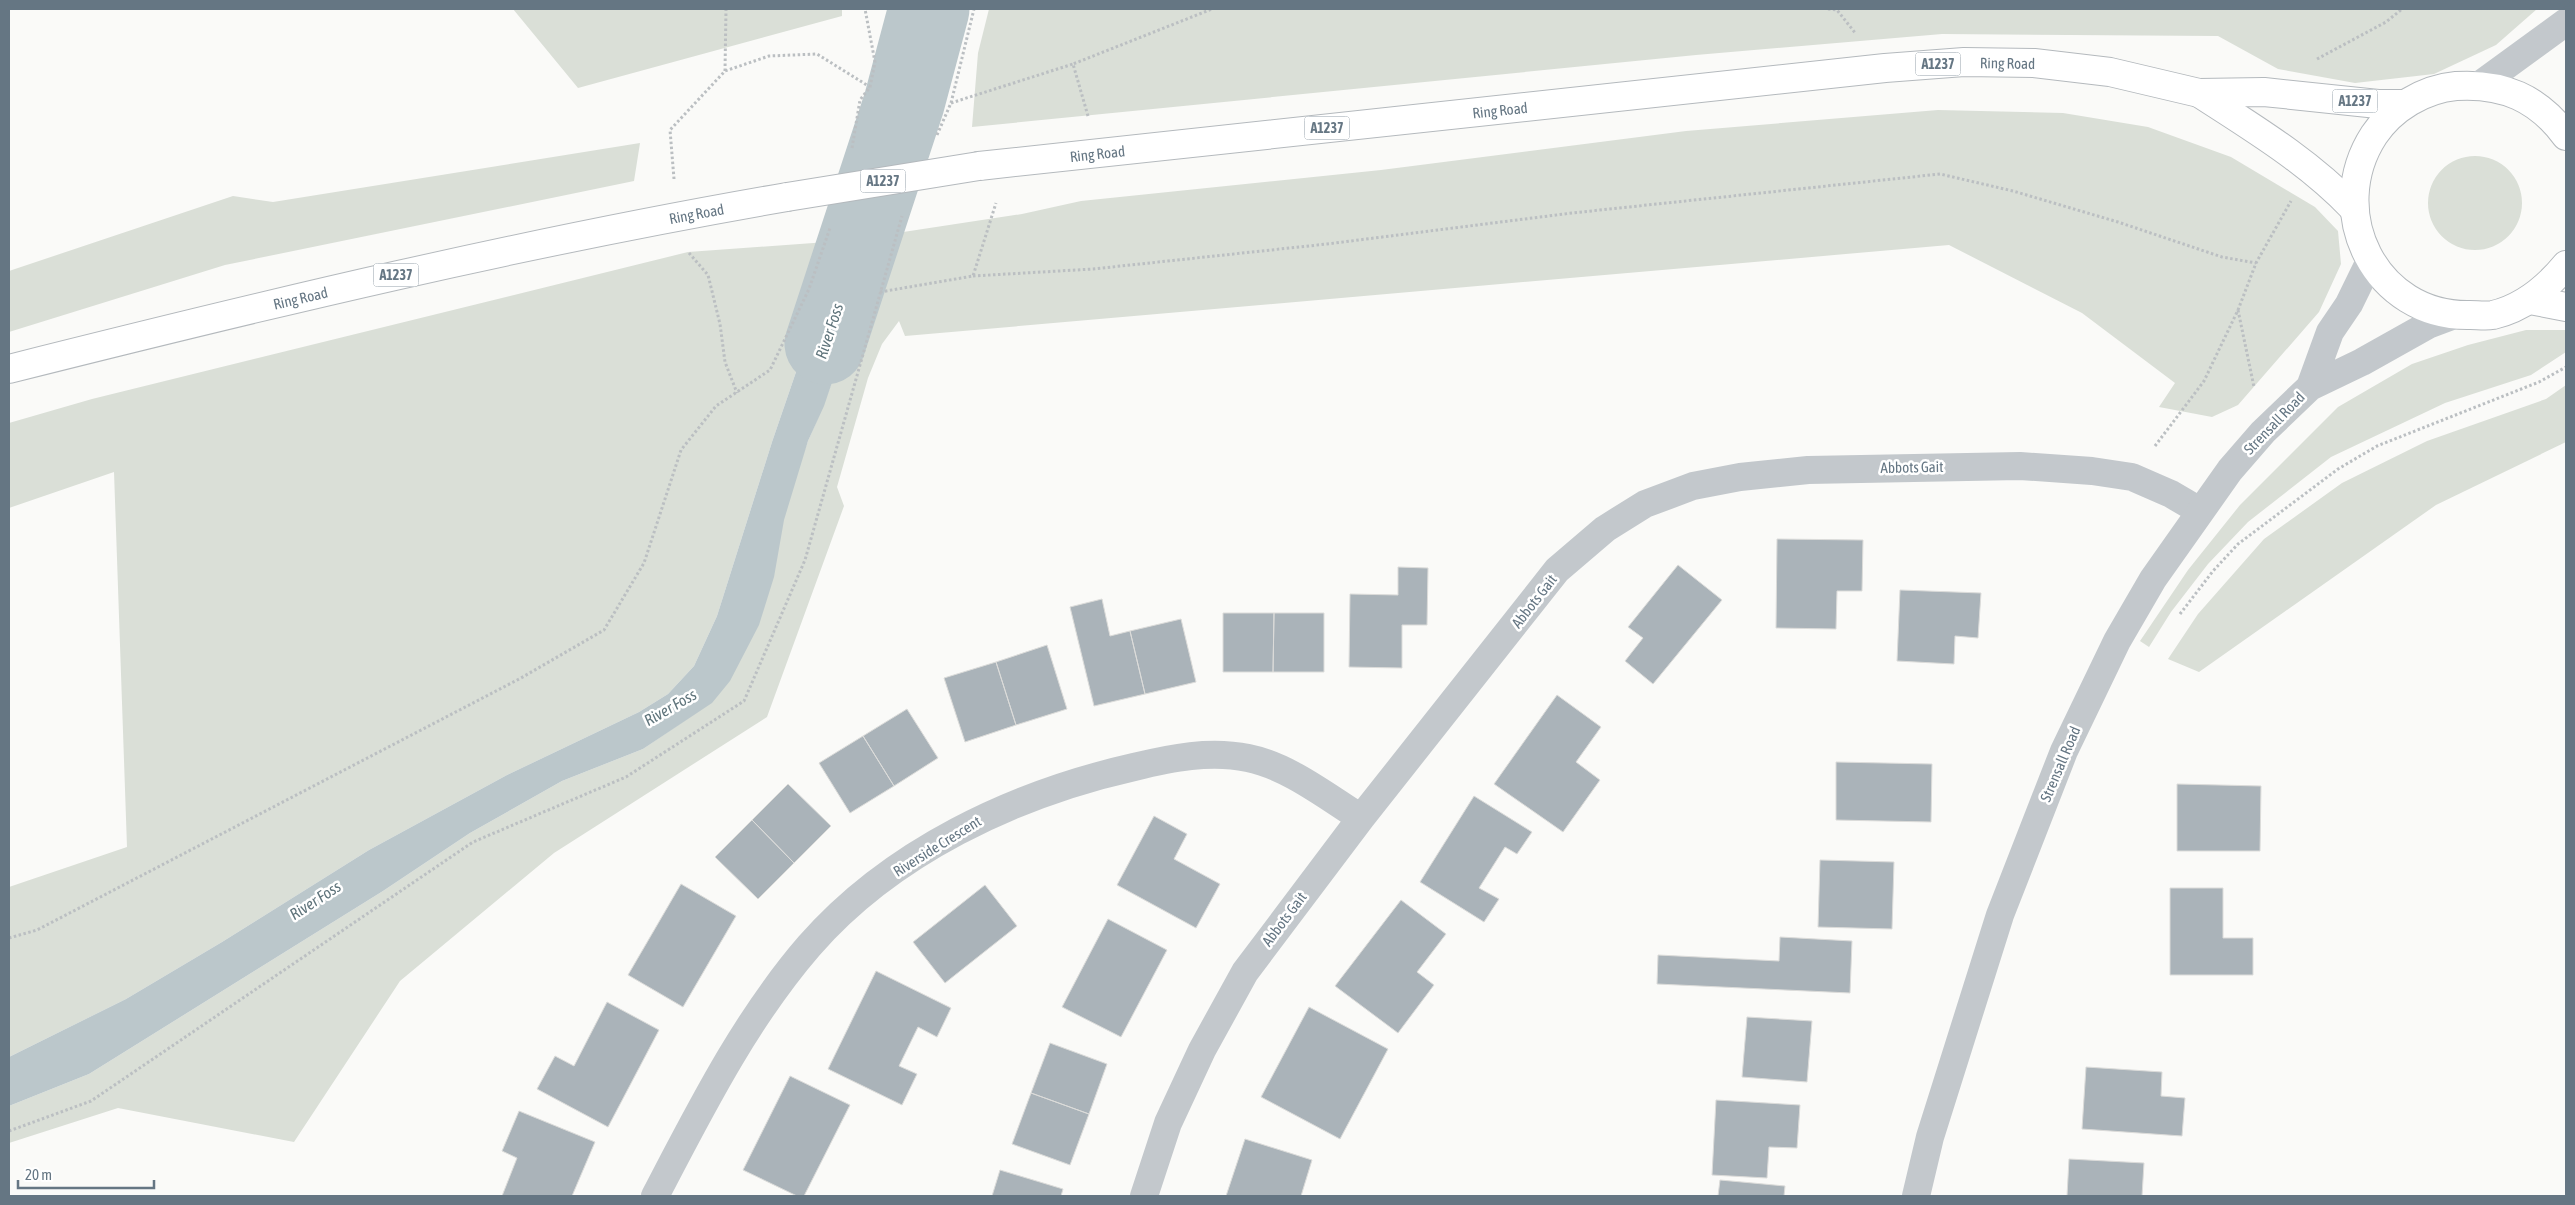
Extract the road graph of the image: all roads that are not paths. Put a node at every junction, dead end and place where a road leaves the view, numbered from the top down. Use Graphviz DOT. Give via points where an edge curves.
graph roads {
  1 [pos="2566,22"];
  2 [pos="2481,84"];
  3 [pos="2199,93"];
  4 [pos="2404,104"];
  5 [pos="2566,136"];
  6 [pos="2353,208"];
  7 [pos="2370,261"];
  8 [pos="2566,265"];
  9 [pos="2530,300"];
  10 [pos="2566,307"];
  11 [pos="2452,316"];
  12 [pos="9,368"];
  13 [pos="2310,387"];
  14 [pos="2200,511"];
  15 [pos="1361,818"];
  16 [pos="654,1196"];
  17 [pos="1144,1196"];
  18 [pos="1916,1196"];
  1 -- 2 [label="street"];
  2 -- 4 [label="highway" via="2441,87"];
  2 -- 5 [label="highway" via="2508,90 2534,103 2555,121"];
  3 -- 4 [label="highway, Ring Road / A1237" via="2264,92"];
  3 -- 6 [label="highway, Ring Road / A1237" via="2278,143 2332,186"];
  3 -- 12 [label="highway, Ring Road / A1237, bridge" via="2110,72 2034,63 1964,62 1010,162 677,216 401,274"];
  4 -- 6 [label="highway" via="2382,124 2365,149 2355,178"];
  6 -- 7 [label="highway" via="2359,236"];
  7 -- 11 [label="highway" via="2392,287 2420,306"];
  7 -- 13 [label="street, Strensall Road" via="2349,304 2330,332"];
  8 -- 9 [label="highway"];
  9 -- 10 [label="highway"];
  9 -- 11 [label="highway" via="2492,315"];
  11 -- 13 [label="street, Strensall Road" via="2428,325"];
  13 -- 14 [label="street, Strensall Road" via="2263,432"];
  14 -- 15 [label="street, Abbots Gait" via="2132,476 2020,466 1808,470 1740,476 1693,486 1645,504 1605,529 1557,570"];
  14 -- 18 [label="street, Strensall Road" via="2153,579 2117,640 2064,751 2000,915 1930,1137"];
  15 -- 16 [label="street, Riverside Crescent" via="1271,764 1223,755 1173,758 1113,771 1048,791 980,818 915,857 868,892 811,944 778,984 734,1052"];
  15 -- 17 [label="street, Abbots Gait" via="1245,972 1202,1050 1168,1123"];
}
